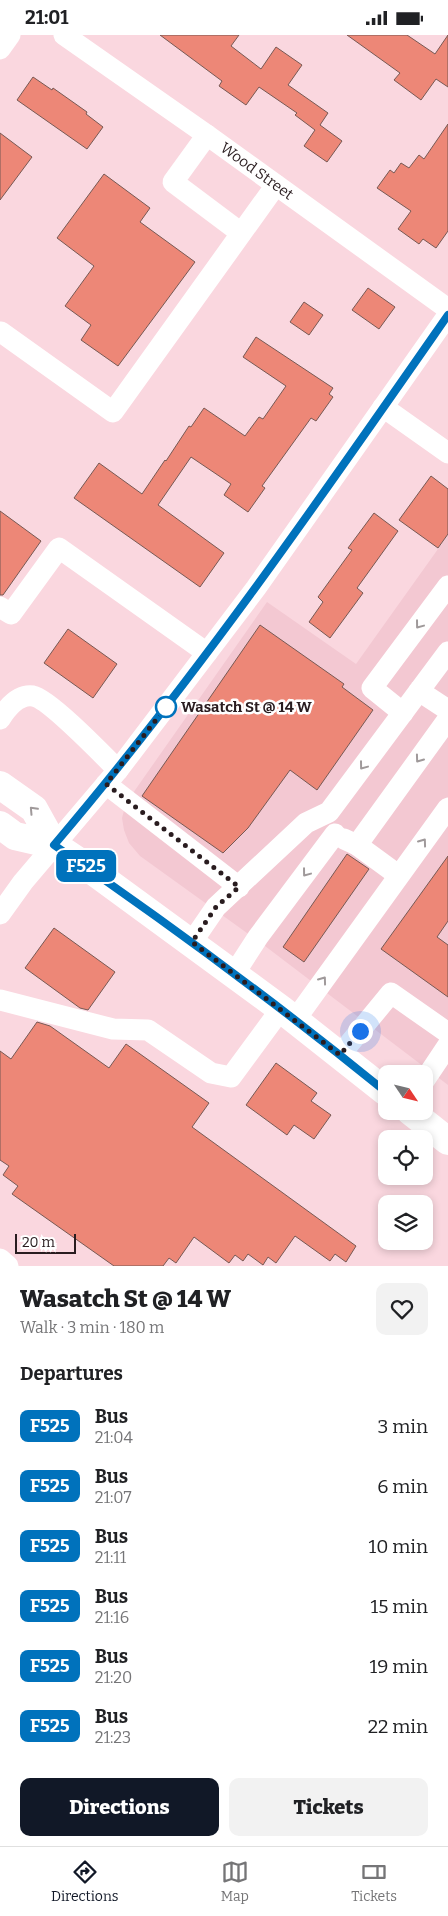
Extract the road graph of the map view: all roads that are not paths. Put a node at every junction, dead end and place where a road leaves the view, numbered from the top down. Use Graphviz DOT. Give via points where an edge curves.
graph roads {
  1 [pos="10,35"];
  2 [pos="64,35"];
  3 [pos="0,49"];
  4 [pos="207,135"];
  5 [pos="276,185"];
  6 [pos="241,233"];
  7 [pos="448,309"];
  8 [pos="448,315"];
  9 [pos="1,332"];
  10 [pos="383,407"];
  11 [pos="448,453"];
  12 [pos="448,586"];
  13 [pos="0,607"];
  14 [pos="448,652"];
  15 [pos="207,653"];
  16 [pos="419,691"];
  17 [pos="448,710"];
  18 [pos="403,713"];
  19 [pos="0,719"];
  20 [pos="448,719"];
  21 [pos="112,777"];
  22 [pos="0,785"];
  23 [pos="448,808"];
  24 [pos="329,812"];
  25 [pos="0,825"];
  26 [pos="335,834"];
  27 [pos="54,845"];
  28 [pos="357,845"];
  29 [pos="398,875"];
  30 [pos="239,887"];
  31 [pos="1,910"];
  32 [pos="192,942"];
  33 [pos="234,974"];
  34 [pos="0,1000"];
  35 [pos="288,1014"];
  36 [pos="448,1033"];
  37 [pos="448,1045"];
  38 [pos="340,1055"];
  39 [pos="433,1068"];
  40 [pos="378,1086"];
  41 [pos="421,1120"];
  42 [pos="448,1141"];
  1 -- 3 [label="street"];
  2 -- 4 [label="street, Wood Street"];
  4 -- 5 [label="street, Wood Street"];
  4 -- 6 [label="street" via="173,182"];
  5 -- 6 [label="street"];
  5 -- 7 [label="street, Wood Street"];
  6 -- 9 [label="street" via="113,412"];
  8 -- 10 [label="street"];
  10 -- 11 [label="street"];
  10 -- 15 [label="street"];
  12 -- 18 [label="street, one-way" via="372,688"];
  13 -- 15 [label="street" via="11,614 59,548"];
  14 -- 16 [label="street"];
  15 -- 21 [label="street"];
  16 -- 17 [label="street"];
  16 -- 18 [label="street"];
  18 -- 24 [label="street, one-way"];
  19 -- 21 [label="street" via="18,699 33,696 74,728"];
  20 -- 28 [label="street, one-way"];
  21 -- 27 [label="street"];
  21 -- 30 [label="street"];
  27 -- 22 [label="main road, one-way" via="34,809"];
  29 -- 23 [label="street, one-way"];
  24 -- 26 [label="street"];
  24 -- 30 [label="street" via="306,823"];
  25 -- 27 [label="main road" via="15,836"];
  26 -- 28 [label="street"];
  26 -- 33 [label="street, one-way"];
  27 -- 31 [label="street"];
  27 -- 32 [label="main road"];
  28 -- 29 [label="street"];
  35 -- 29 [label="street, one-way"];
  30 -- 32 [label="street" via="216,907"];
  32 -- 33 [label="main road"];
  33 -- 35 [label="main road"];
  34 -- 35 [label="street" via="113,1029 148,1030 212,1073 230,1077"];
  35 -- 38 [label="main road"];
  36 -- 38 [label="street" via="391,993"];
  37 -- 39 [label="street"];
  38 -- 40 [label="main road"];
  41 -- 42 [label="main road"];
}
